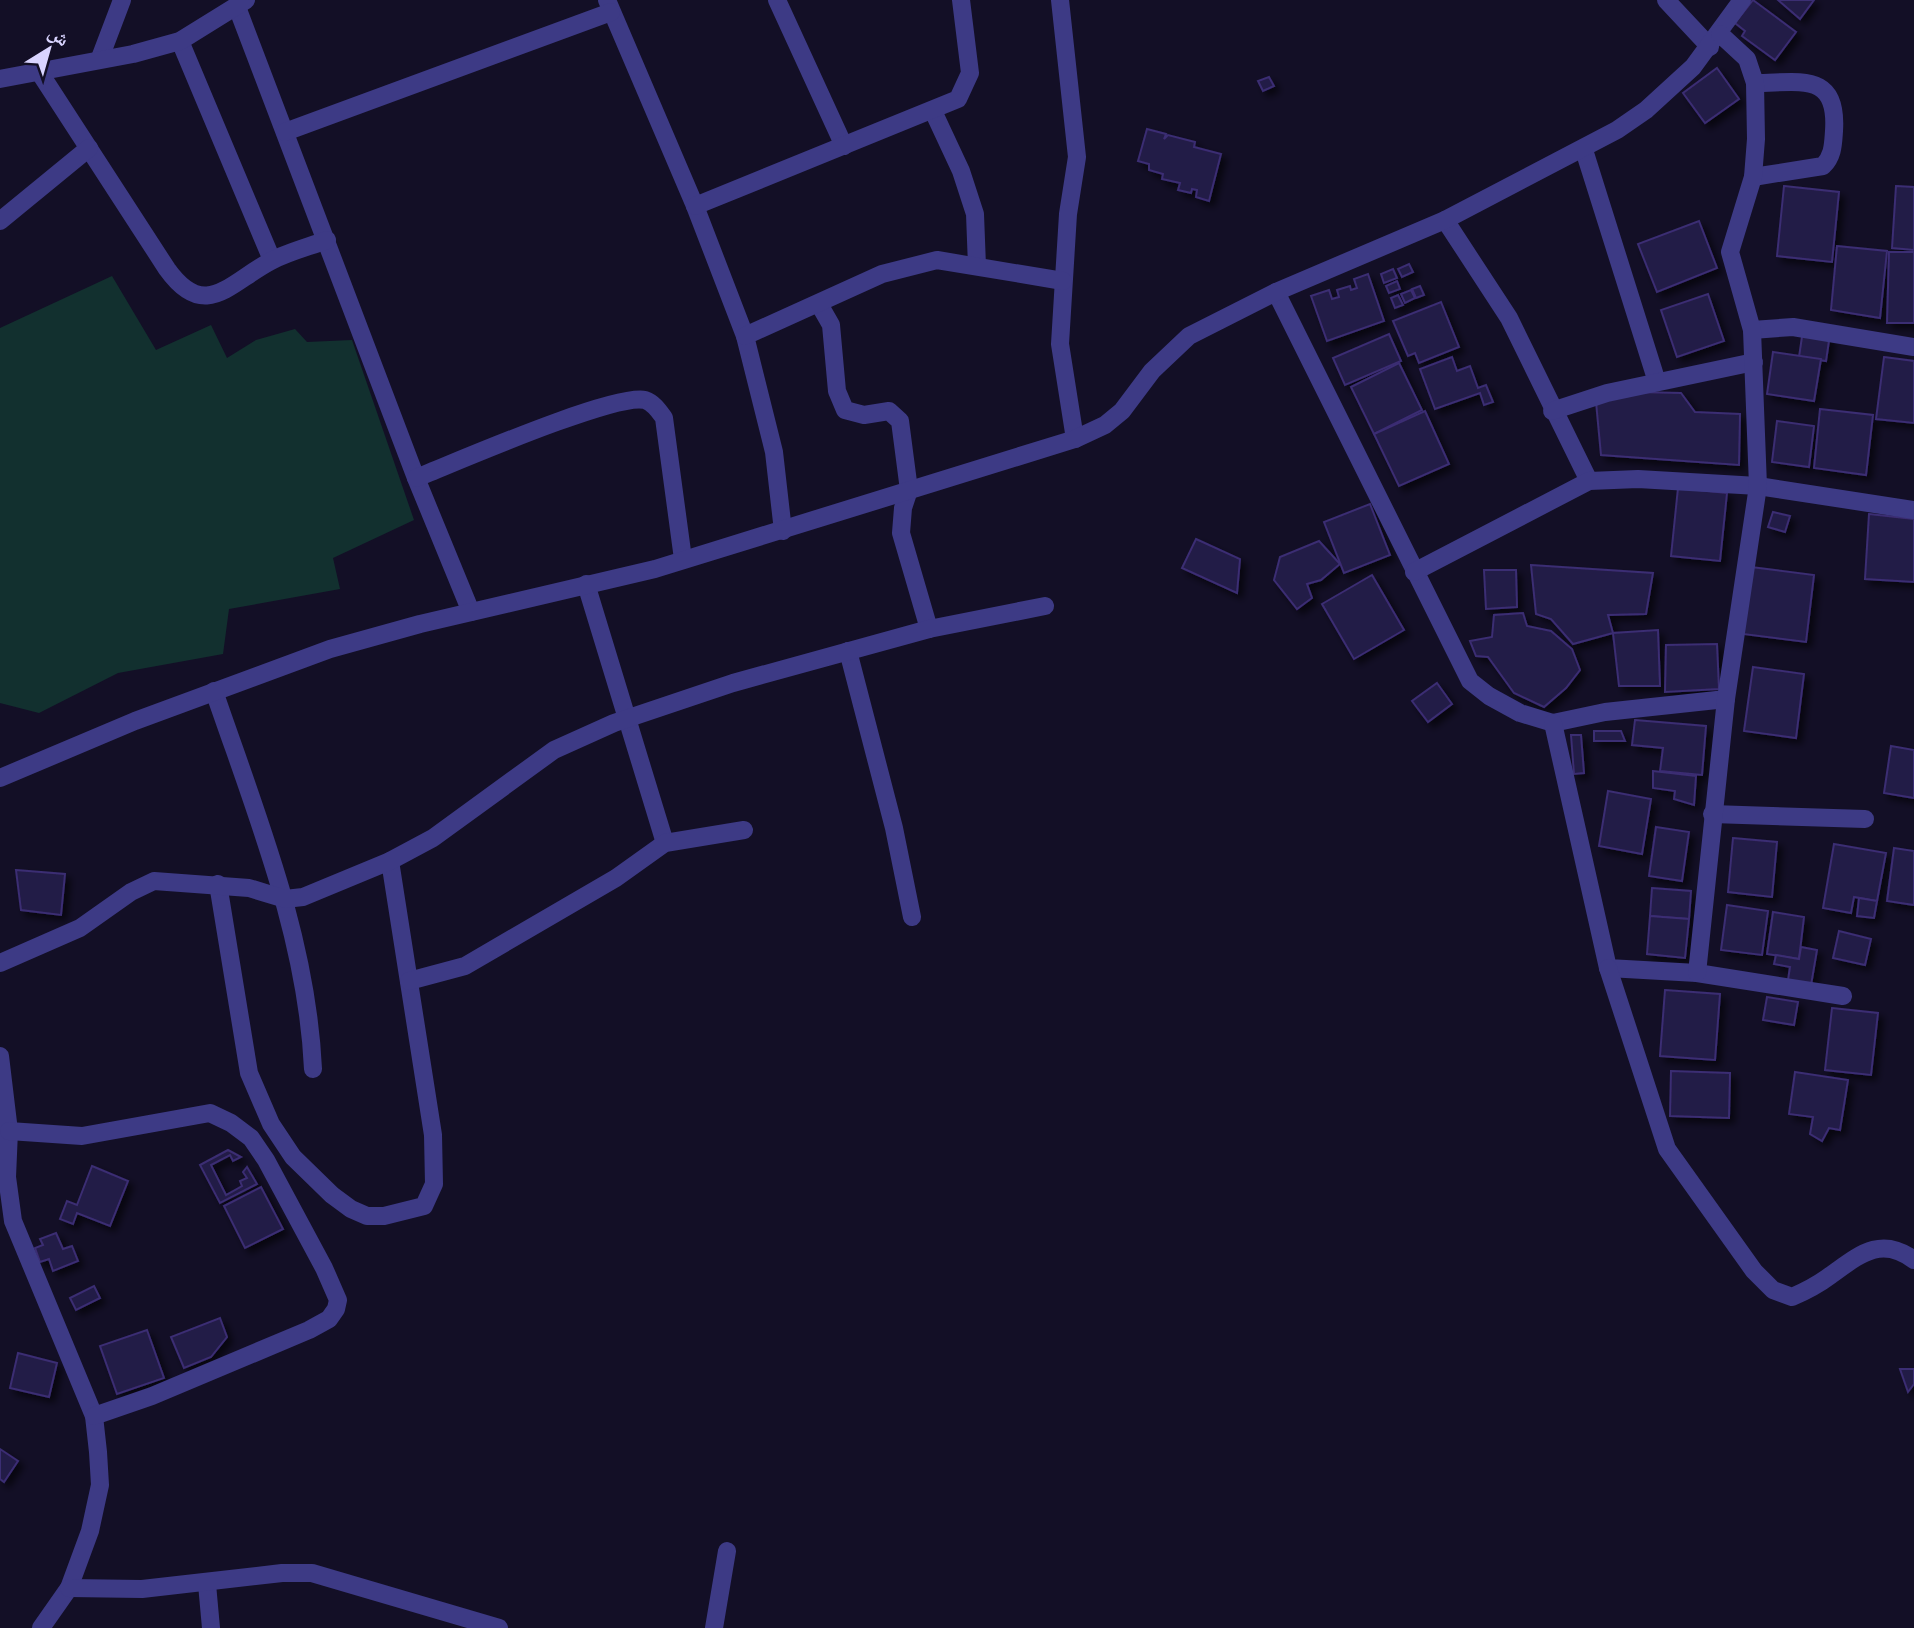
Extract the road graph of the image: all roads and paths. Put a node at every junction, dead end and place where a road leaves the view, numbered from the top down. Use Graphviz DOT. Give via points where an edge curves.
graph roads {
  1 [pos="122,0"];
  2 [pos="777,0"];
  3 [pos="961,0"];
  4 [pos="1060,0"];
  5 [pos="1666,0"];
  6 [pos="1742,0"];
  7 [pos="242,3"];
  8 [pos="609,6"];
  9 [pos="1715,40"];
  10 [pos="180,41"];
  11 [pos="100,58"];
  12 [pos="38,70"];
  13 [pos="0,79"];
  14 [pos="1755,83"];
  15 [pos="933,111"];
  16 [pos="285,132"];
  17 [pos="844,146"];
  18 [pos="89,148"];
  19 [pos="1584,150"];
  20 [pos="1753,177"];
  21 [pos="695,206"];
  22 [pos="1445,220"];
  23 [pos="0,221"];
  24 [pos="327,240"];
  25 [pos="272,260"];
  26 [pos="977,266"];
  27 [pos="1063,281"];
  28 [pos="1276,292"];
  29 [pos="818,304"];
  30 [pos="1752,330"];
  31 [pos="745,337"];
  32 [pos="1914,347"];
  33 [pos="1754,362"];
  34 [pos="1657,382"];
  35 [pos="1552,411"];
  36 [pos="1074,439"];
  37 [pos="416,478"];
  38 [pos="1589,481"];
  39 [pos="1758,486"];
  40 [pos="909,490"];
  41 [pos="1914,510"];
  42 [pos="783,531"];
  43 [pos="683,559"];
  44 [pos="1414,572"];
  45 [pos="586,584"];
  46 [pos="1045,606"];
  47 [pos="471,612"];
  48 [pos="929,629"];
  49 [pos="848,651"];
  50 [pos="214,691"];
  51 [pos="1726,699"];
  52 [pos="629,720"];
  53 [pos="1553,723"];
  54 [pos="0,778"];
  55 [pos="1712,814"];
  56 [pos="1865,819"];
  57 [pos="744,830"];
  58 [pos="665,843"];
  59 [pos="390,861"];
  60 [pos="218,884"];
  61 [pos="285,899"];
  62 [pos="912,917"];
  63 [pos="0,963"];
  64 [pos="1608,968"];
  65 [pos="1697,973"];
  66 [pos="409,981"];
  67 [pos="1843,996"];
  68 [pos="0,1056"];
  69 [pos="313,1069"];
  70 [pos="9,1131"];
  71 [pos="6,1222"];
  72 [pos="1914,1260"];
  73 [pos="93,1416"];
  74 [pos="727,1551"];
  75 [pos="207,1584"];
  76 [pos="69,1588"];
  77 [pos="41,1628"];
  78 [pos="211,1628"];
  79 [pos="499,1628"];
  80 [pos="714,1628"];
  1 -- 11 [label="street"];
  2 -- 17 [label="street"];
  3 -- 15 [label="street" via="970,73 958,99"];
  4 -- 27 [label="street" via="1077,157"];
  5 -- 9 [label="street"];
  6 -- 9 [label="street"];
  7 -- 10 [label="street"];
  7 -- 16 [label="street"];
  8 -- 16 [label="street"];
  8 -- 21 [label="street"];
  9 -- 14 [label="street" via="1747,59"];
  9 -- 19 [label="street" via="1646,110"];
  10 -- 11 [label="street"];
  10 -- 25 [label="street"];
  11 -- 12 [label="street"];
  12 -- 13 [label="street"];
  12 -- 18 [label="street"];
  14 -- 20 [label="street"];
  14 -- 20 [label="street" via="1816,84 1828,92 1835,112 1833,149 1823,166"];
  15 -- 17 [label="street"];
  15 -- 26 [label="street" via="975,214"];
  16 -- 24 [label="street"];
  17 -- 21 [label="street"];
  18 -- 23 [label="street"];
  18 -- 25 [label="street" via="167,269 190,294 207,297 223,291"];
  19 -- 22 [label="street"];
  19 -- 34 [label="street"];
  20 -- 30 [label="street" via="1730,252"];
  21 -- 31 [label="street"];
  22 -- 28 [label="street"];
  22 -- 35 [label="street" via="1509,318"];
  24 -- 25 [label="street"];
  24 -- 37 [label="street"];
  26 -- 27 [label="street"];
  26 -- 29 [label="street" via="937,260 907,266"];
  27 -- 36 [label="street" via="1060,344"];
  28 -- 36 [label="street" via="1189,336 1152,371 1122,411 1105,425"];
  28 -- 44 [label="street"];
  29 -- 31 [label="street"];
  29 -- 40 [label="street" via="831,325 839,402 852,414 883,410 897,416"];
  30 -- 32 [label="street" via="1804,328"];
  30 -- 33 [label="street"];
  31 -- 42 [label="street" via="774,452"];
  33 -- 34 [label="street"];
  33 -- 39 [label="street"];
  34 -- 35 [label="street"];
  35 -- 38 [label="street"];
  36 -- 40 [label="street"];
  37 -- 43 [label="street" via="592,410 644,400 664,418"];
  37 -- 47 [label="street"];
  38 -- 39 [label="street"];
  38 -- 44 [label="street"];
  39 -- 41 [label="street"];
  39 -- 51 [label="street"];
  40 -- 42 [label="street"];
  40 -- 48 [label="street" via="901,533"];
  42 -- 43 [label="street"];
  43 -- 45 [label="street"];
  44 -- 53 [label="street" via="1470,681 1520,713"];
  45 -- 47 [label="street"];
  45 -- 52 [label="street"];
  46 -- 48 [label="street"];
  47 -- 50 [label="street" via="330,649"];
  48 -- 49 [label="street"];
  49 -- 52 [label="street" via="733,683"];
  49 -- 62 [label="street"];
  50 -- 54 [label="street"];
  50 -- 61 [label="street"];
  51 -- 53 [label="street" via="1605,712"];
  51 -- 55 [label="street"];
  52 -- 58 [label="street"];
  52 -- 59 [label="street" via="554,750 456,823"];
  53 -- 64 [label="street"];
  55 -- 56 [label="street"];
  55 -- 65 [label="street"];
  57 -- 58 [label="street"];
  58 -- 66 [label="street" via="616,878 465,966"];
  59 -- 61 [label="street" via="303,897"];
  59 -- 66 [label="street"];
  60 -- 61 [label="street"];
  60 -- 63 [label="street" via="154,881 80,928"];
  60 -- 66 [label="street" via="244,1052 256,1095 293,1157 332,1195 368,1216 421,1208 434,1184 433,1135"];
  61 -- 69 [label="street" via="311,1026"];
  64 -- 65 [label="street"];
  64 -- 72 [label="street" via="1667,1149 1754,1271 1773,1290 1792,1297 1816,1286 1864,1251 1885,1246"];
  65 -- 67 [label="street"];
  68 -- 70 [label="street"];
  70 -- 71 [label="street"];
  70 -- 73 [label="street" via="82,1136 210,1113 231,1123 251,1138 266,1160 338,1300 329,1319 309,1330"];
  71 -- 73 [label="street"];
  73 -- 76 [label="street" via="100,1485 90,1531"];
  74 -- 80 [label="street"];
  75 -- 76 [label="street"];
  75 -- 78 [label="street"];
  75 -- 79 [label="street" via="312,1573"];
  76 -- 77 [label="street"];
}
